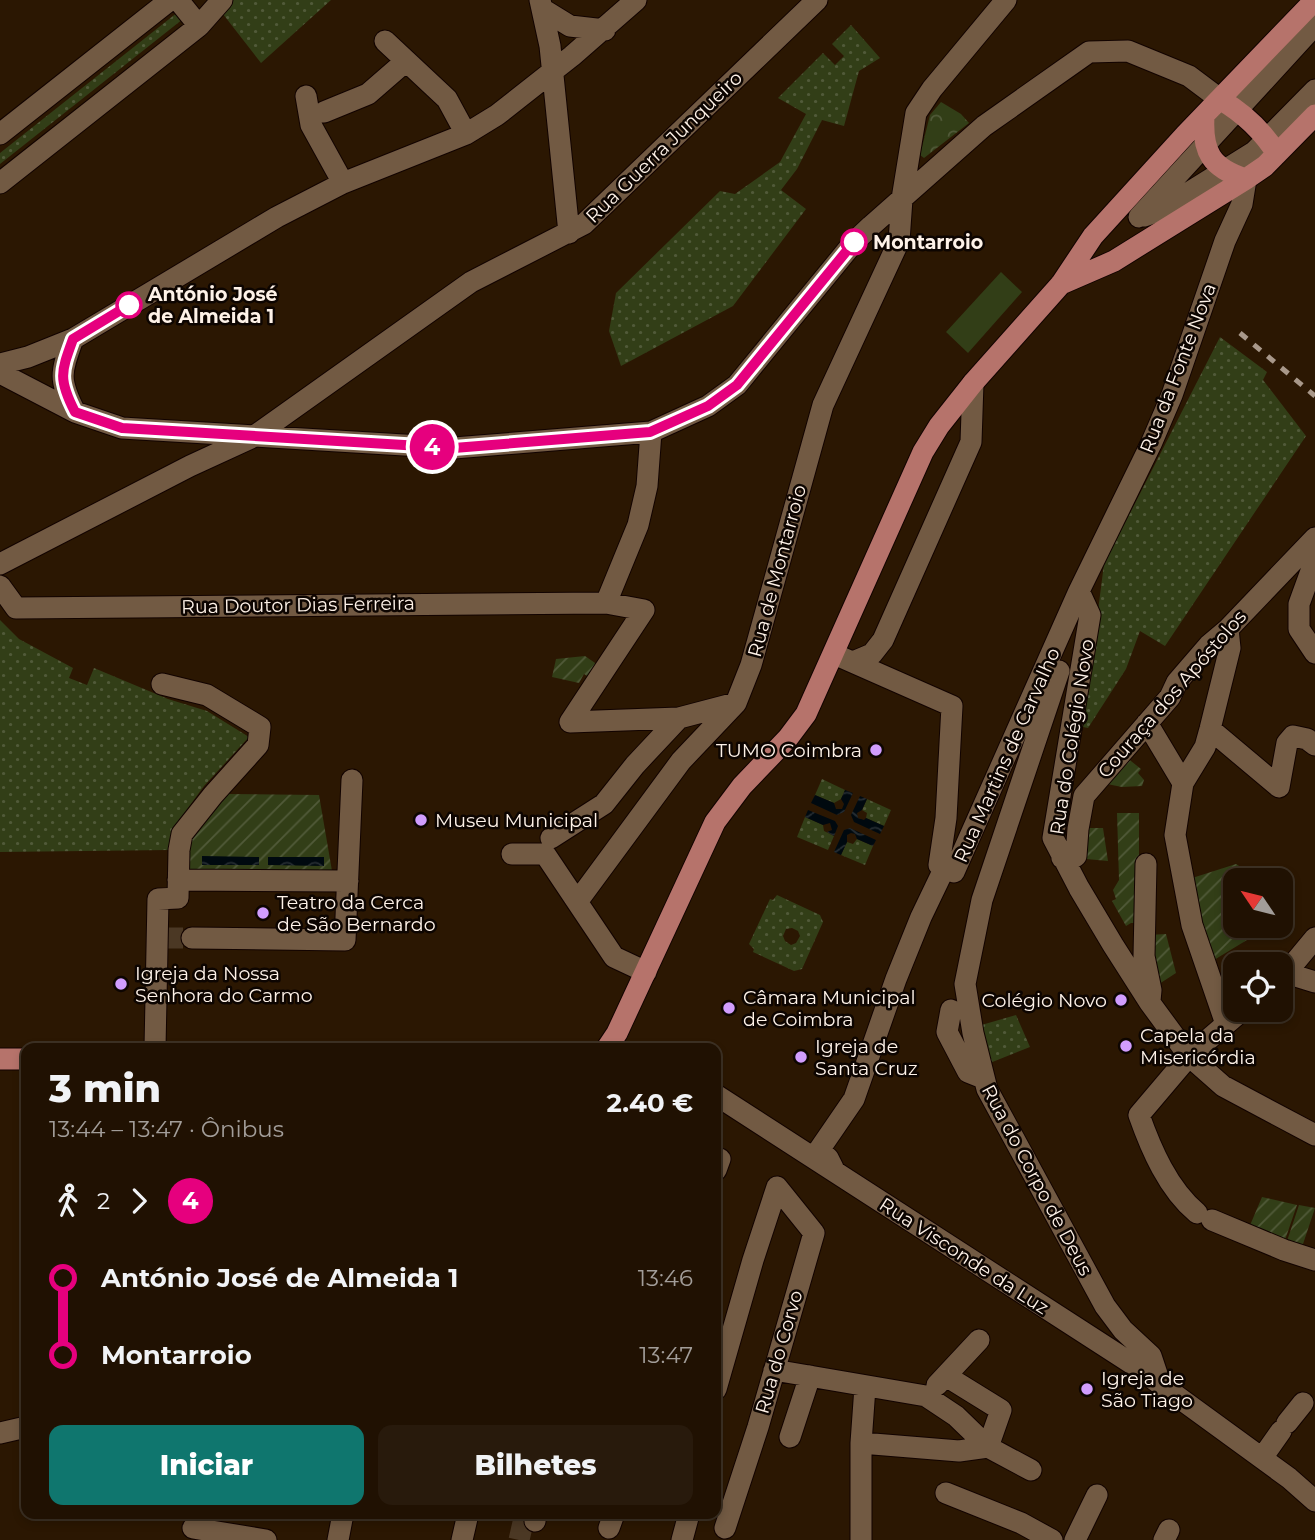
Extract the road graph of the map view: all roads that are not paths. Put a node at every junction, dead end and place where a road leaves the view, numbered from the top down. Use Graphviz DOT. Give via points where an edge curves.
graph roads {
  1 [pos="170,0"];
  2 [pos="178,0"];
  3 [pos="222,0"];
  4 [pos="636,0"];
  5 [pos="817,0"];
  6 [pos="1006,0"];
  7 [pos="1315,0"];
  8 [pos="542,5"];
  9 [pos="1315,25"];
  10 [pos="199,26"];
  11 [pos="605,30"];
  12 [pos="385,41"];
  13 [pos="406,61"];
  14 [pos="551,73"];
  15 [pos="1315,90"];
  16 [pos="306,96"];
  17 [pos="1229,105"];
  18 [pos="324,111"];
  19 [pos="1315,115"];
  20 [pos="1204,116"];
  21 [pos="0,134"];
  22 [pos="466,134"];
  23 [pos="1205,145"];
  24 [pos="1272,147"];
  25 [pos="1225,171"];
  26 [pos="1246,179"];
  27 [pos="0,183"];
  28 [pos="343,183"];
  29 [pos="902,199"];
  30 [pos="569,233"];
  31 [pos="1061,284"];
  32 [pos="73,339"];
  33 [pos="0,363"];
  34 [pos="0,373"];
  35 [pos="0,383"];
  36 [pos="972,383"];
  37 [pos="26,387"];
  38 [pos="75,412"];
  39 [pos="650,432"];
  40 [pos="178,433"];
  41 [pos="253,437"];
  42 [pos="190,466"];
  43 [pos="1315,538"];
  44 [pos="1315,560"];
  45 [pos="0,564"];
  46 [pos="0,586"];
  47 [pos="1079,591"];
  48 [pos="606,603"];
  49 [pos="1069,617"];
  50 [pos="1228,629"];
  51 [pos="1315,653"];
  52 [pos="844,658"];
  53 [pos="162,684"];
  54 [pos="736,703"];
  55 [pos="679,718"];
  56 [pos="1147,723"];
  57 [pos="1210,729"];
  58 [pos="1311,742"];
  59 [pos="352,780"];
  60 [pos="1183,783"];
  61 [pos="548,846"];
  62 [pos="512,855"];
  63 [pos="1062,858"];
  64 [pos="1146,864"];
  65 [pos="942,866"];
  66 [pos="178,880"];
  67 [pos="348,881"];
  68 [pos="577,902"];
  69 [pos="192,938"];
  70 [pos="1315,938"];
  71 [pos="1293,965"];
  72 [pos="646,972"];
  73 [pos="1293,978"];
  74 [pos="1315,982"];
  75 [pos="1150,1003"];
  76 [pos="951,1010"];
  77 [pos="155,1043"];
  78 [pos="610,1043"];
  79 [pos="1189,1056"];
  80 [pos="0,1059"];
  81 [pos="21,1059"];
  82 [pos="983,1078"];
  83 [pos="721,1098"];
  84 [pos="1315,1135"];
  85 [pos="836,1173"];
  86 [pos="1315,1260"];
  87 [pos="979,1340"];
  88 [pos="774,1370"];
  89 [pos="721,1371"];
  90 [pos="810,1376"];
  91 [pos="946,1376"];
  92 [pos="1160,1383"];
  93 [pos="865,1387"];
  94 [pos="926,1396"];
  95 [pos="1303,1403"];
  96 [pos="21,1428"];
  97 [pos="0,1433"];
  98 [pos="790,1437"];
  99 [pos="861,1443"];
  100 [pos="988,1447"];
  101 [pos="1262,1458"];
  102 [pos="1031,1470"];
  103 [pos="946,1493"];
  104 [pos="1097,1495"];
  105 [pos="1315,1501"];
  106 [pos="342,1519"];
  107 [pos="467,1519"];
  108 [pos="688,1519"];
  109 [pos="193,1527"];
  110 [pos="725,1528"];
  111 [pos="266,1540"];
  112 [pos="338,1540"];
  113 [pos="463,1540"];
  114 [pos="682,1540"];
  115 [pos="861,1540"];
  116 [pos="1052,1540"];
  117 [pos="1075,1540"];
  1 -- 21 [label="street"];
  2 -- 10 [label="street"];
  3 -- 10 [label="street"];
  4 -- 11 [label="street"];
  5 -- 30 [label="street, Rua Guerra Junqueiro" via="584,224"];
  6 -- 29 [label="street, Rua de Montarroio" via="916,113"];
  7 -- 17 [label="main road"];
  8 -- 11 [label="street" via="570,26"];
  8 -- 14 [label="street"];
  9 -- 17 [label="street"];
  10 -- 27 [label="street"];
  11 -- 14 [label="street"];
  12 -- 13 [label="street"];
  13 -- 18 [label="street" via="368,94"];
  13 -- 22 [label="street" via="447,99"];
  14 -- 22 [label="street"];
  14 -- 30 [label="street"];
  15 -- 24 [label="street"];
  16 -- 28 [label="street" via="311,125"];
  17 -- 20 [label="main road"];
  17 -- 23 [label="street"];
  17 -- 24 [label="main road" via="1249,119"];
  17 -- 29 [label="street" via="1189,76 1128,51 1089,52 984,126"];
  19 -- 24 [label="main road"];
  20 -- 23 [label="main road"];
  20 -- 31 [label="main road" via="1093,236"];
  22 -- 28 [label="street"];
  23 -- 25 [label="main road"];
  23 -- 25 [label="street" via="1139,217 1161,210"];
  24 -- 25 [label="street"];
  24 -- 26 [label="main road" via="1265,166"];
  25 -- 26 [label="main road"];
  26 -- 31 [label="main road" via="1114,261"];
  26 -- 47 [label="street, Rua da Fonte Nova" via="1242,204 1172,395"];
  28 -- 32 [label="street" via="276,217"];
  29 -- 39 [label="street" via="854,242 737,385 708,406"];
  29 -- 54 [label="street, Rua de Montarroio" via="899,241 823,405 751,665"];
  30 -- 41 [label="street, Rua Guerra Junqueiro" via="471,282"];
  31 -- 36 [label="main road"];
  32 -- 33 [label="street" via="28,358"];
  32 -- 38 [label="street" via="62,378"];
  34 -- 37 [label="street"];
  35 -- 37 [label="street"];
  36 -- 52 [label="main road" via="923,452"];
  36 -- 52 [label="street" via="971,442 883,640 872,654"];
  37 -- 38 [label="street"];
  38 -- 40 [label="street" via="122,428"];
  39 -- 41 [label="street" via="454,448"];
  39 -- 48 [label="street" via="647,486 638,525"];
  40 -- 41 [label="street"];
  40 -- 42 [label="street" via="186,442"];
  41 -- 42 [label="street, Rua Guerra Junqueiro"];
  42 -- 45 [label="street, Rua Guerra Junqueiro"];
  43 -- 50 [label="street, Couraça dos Apóstolos"];
  44 -- 51 [label="street" via="1299,604 1299,629"];
  46 -- 48 [label="street, Rua Doutor Dias Ferreira" via="16,608"];
  47 -- 49 [label="street, Rua Martins de Carvalho"];
  47 -- 63 [label="street, Rua do Colégio Novo" via="1090,615 1053,838"];
  48 -- 55 [label="street" via="644,610 570,722"];
  49 -- 65 [label="street, Rua Martins de Carvalho" via="954,872"];
  49 -- 82 [label="street, Rua do Corpo de Deus" via="1065,652 982,900 965,984"];
  50 -- 56 [label="street, Couraça dos Apóstolos" via="1177,682 1170,698"];
  50 -- 57 [label="street" via="1230,648"];
  52 -- 65 [label="street" via="952,706"];
  52 -- 72 [label="main road" via="788,738 741,786 715,821"];
  53 -- 66 [label="street" via="207,695 260,727 258,745 182,834"];
  54 -- 55 [label="street"];
  54 -- 68 [label="street, Rua de Montarroio" via="681,761"];
  55 -- 61 [label="street" via="604,804"];
  56 -- 60 [label="street"];
  56 -- 63 [label="street, Couraça dos Apóstolos" via="1084,796 1076,856 1068,861"];
  57 -- 58 [label="street" via="1279,787 1287,743 1293,736"];
  57 -- 60 [label="street" via="1205,747"];
  59 -- 67 [label="street"];
  60 -- 79 [label="street" via="1175,835 1192,925 1233,1019"];
  61 -- 62 [label="street"];
  61 -- 68 [label="street"];
  63 -- 75 [label="street, Rua do Colégio Novo"];
  64 -- 75 [label="street" via="1144,956"];
  65 -- 85 [label="street, Rua Martins de Carvalho" via="854,1099 819,1150"];
  66 -- 67 [label="street"];
  66 -- 77 [label="street" via="178,898 158,899"];
  67 -- 69 [label="street" via="345,940"];
  68 -- 72 [label="street" via="614,957"];
  70 -- 71 [label="street"];
  72 -- 78 [label="main road"];
  73 -- 74 [label="street"];
  75 -- 79 [label="street, Rua do Colégio Novo"];
  76 -- 82 [label="street" via="947,1032 968,1072"];
  79 -- 84 [label="street, Rua do Colégio Novo" via="1223,1086"];
  79 -- 86 [label="street" via="1139,1115 1150,1148 1185,1204 1204,1217"];
  80 -- 81 [label="main road"];
  82 -- 92 [label="street, Rua do Corpo de Deus" via="1105,1306 1151,1356"];
  83 -- 85 [label="street, Rua Visconde da Luz"];
  85 -- 92 [label="street, Rua Visconde da Luz"];
  87 -- 91 [label="street"];
  88 -- 89 [label="street, Rua do Corvo" via="814,1233 777,1187"];
  88 -- 90 [label="street"];
  88 -- 110 [label="street, Rua do Corvo"];
  90 -- 93 [label="street"];
  90 -- 98 [label="street"];
  91 -- 94 [label="street"];
  91 -- 100 [label="street" via="1001,1410"];
  92 -- 101 [label="street, Rua Visconde da Luz"];
  93 -- 94 [label="street"];
  93 -- 99 [label="street"];
  94 -- 100 [label="street" via="956,1416"];
  95 -- 101 [label="street"];
  96 -- 97 [label="street"];
  99 -- 100 [label="street" via="959,1451"];
  99 -- 115 [label="street"];
  100 -- 102 [label="street"];
  101 -- 105 [label="street, Rua Visconde da Luz"];
  103 -- 116 [label="street"];
  104 -- 117 [label="street"];
  106 -- 112 [label="street"];
  107 -- 113 [label="street"];
  108 -- 114 [label="street"];
  109 -- 111 [label="street"];
}
